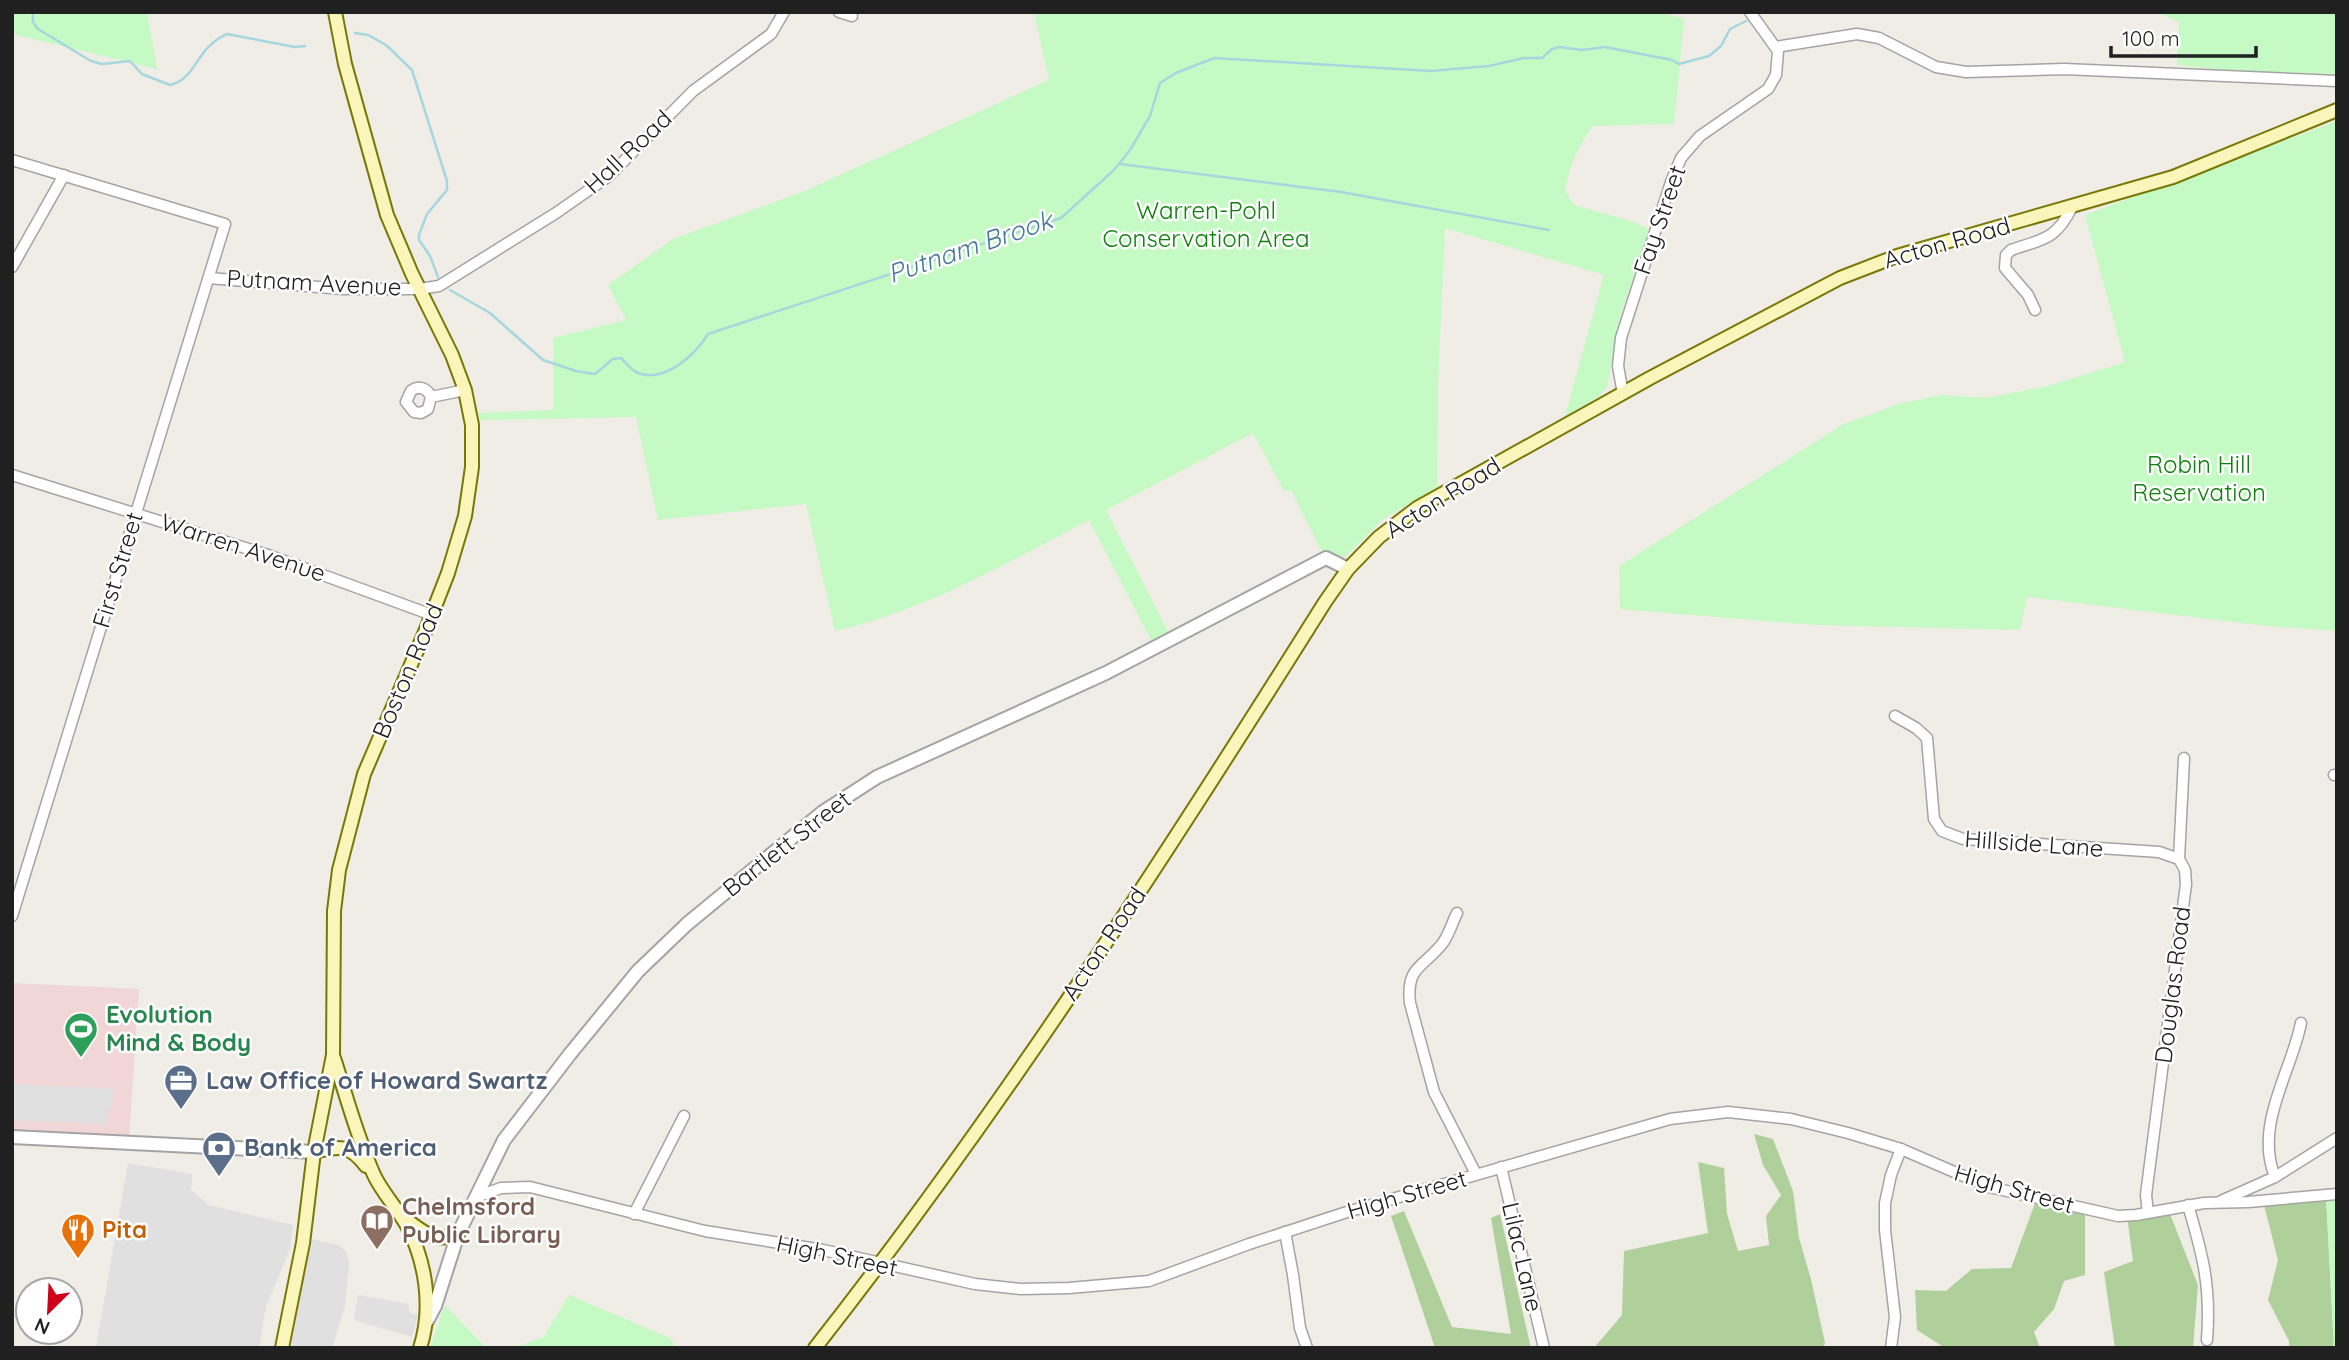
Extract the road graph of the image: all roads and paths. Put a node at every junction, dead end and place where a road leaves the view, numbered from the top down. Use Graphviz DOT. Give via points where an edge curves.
graph roads {
  1 [pos="335,12"];
  2 [pos="783,12"];
  3 [pos="839,12"];
  4 [pos="1750,12"];
  5 [pos="852,16"];
  6 [pos="1776,47"];
  7 [pos="2337,81"];
  8 [pos="2337,110"];
  9 [pos="12,160"];
  10 [pos="64,175"];
  11 [pos="2072,207"];
  12 [pos="12,267"];
  13 [pos="209,278"];
  14 [pos="419,289"];
  15 [pos="2035,310"];
  16 [pos="465,390"];
  17 [pos="1623,394"];
  18 [pos="431,397"];
  19 [pos="12,475"];
  20 [pos="135,513"];
  21 [pos="1348,569"];
  22 [pos="432,615"];
  23 [pos="1895,716"];
  24 [pos="2185,758"];
  25 [pos="2179,859"];
  26 [pos="13,912"];
  27 [pos="1457,913"];
  28 [pos="2301,1023"];
  29 [pos="333,1055"];
  30 [pos="684,1116"];
  31 [pos="12,1137"];
  32 [pos="2337,1138"];
  33 [pos="341,1147"];
  34 [pos="1901,1149"];
  35 [pos="314,1152"];
  36 [pos="1501,1167"];
  37 [pos="1476,1174"];
  38 [pos="375,1177"];
  39 [pos="2275,1177"];
  40 [pos="312,1186"];
  41 [pos="2337,1194"];
  42 [pos="476,1197"];
  43 [pos="2219,1202"];
  44 [pos="2188,1205"];
  45 [pos="2148,1213"];
  46 [pos="634,1214"];
  47 [pos="400,1215"];
  48 [pos="1285,1232"];
  49 [pos="458,1234"];
  50 [pos="878,1264"];
  51 [pos="427,1321"];
  52 [pos="2207,1340"];
  53 [pos="282,1348"];
  54 [pos="420,1348"];
  55 [pos="815,1348"];
  56 [pos="1307,1348"];
  57 [pos="1544,1348"];
  58 [pos="1891,1348"];
  1 -- 14 [label="main road, Boston Road" via="381,198"];
  2 -- 14 [label="street, Hall Road" via="773,33 693,91 610,176 439,286"];
  3 -- 5 [label="street"];
  4 -- 6 [label="street"];
  6 -- 7 [label="street" via="1857,34 1879,38 1936,67 1966,72 2064,69"];
  6 -- 17 [label="street, Fay Street" via="1778,68 1768,89 1700,136 1676,169 1621,338 1618,366"];
  8 -- 11 [label="main road, Acton Road" via="2173,177"];
  9 -- 10 [label="street"];
  10 -- 12 [label="street"];
  10 -- 13 [label="street, First Street" via="225,225"];
  11 -- 15 [label="street" via="2064,225 2052,236 2006,255 2005,268"];
  11 -- 17 [label="main road, Acton Road" via="1868,267 1814,291"];
  13 -- 14 [label="street, Putnam Avenue" via="343,289"];
  13 -- 20 [label="street, First Street"];
  14 -- 16 [label="main road, Boston Road"];
  16 -- 18 [label="street"];
  16 -- 22 [label="main road, Boston Road" via="473,436 468,501 457,548"];
  17 -- 21 [label="main road, Acton Road" via="1417,508"];
  19 -- 20 [label="street, Warren Avenue"];
  20 -- 22 [label="street, Warren Avenue" via="271,556"];
  20 -- 26 [label="street, First Street"];
  21 -- 42 [label="street, Bartlett Street" via="1326,558 1106,673 877,777 823,812 687,924 638,971 504,1140"];
  21 -- 50 [label="main road, Acton Road" via="1068,1000"];
  22 -- 29 [label="main road, Boston Road" via="364,774 339,870 334,911"];
  23 -- 25 [label="street, Hillside Lane" via="1927,738 1934,819 1948,835 2159,852"];
  24 -- 25 [label="street, Douglas Road"];
  25 -- 45 [label="street, Douglas Road" via="2186,884 2146,1195"];
  27 -- 37 [label="street" via="1443,943 1413,972 1409,990 1434,1093"];
  28 -- 39 [label="street" via="2272,1116 2269,1142"];
  29 -- 35 [label="main road, Boston Road"];
  29 -- 38 [label="main road"];
  30 -- 46 [label="street"];
  31 -- 35 [label="street"];
  32 -- 39 [label="street"];
  33 -- 35 [label="main road"];
  33 -- 38 [label="main road" via="358,1155"];
  33 -- 40 [label="main road" via="321,1162"];
  34 -- 36 [label="street, High Street" via="1790,1119 1728,1112 1670,1119"];
  34 -- 45 [label="street, High Street" via="2003,1190 2108,1214"];
  34 -- 58 [label="street" via="1885,1203 1895,1317"];
  35 -- 40 [label="main road, Boston Road"];
  36 -- 37 [label="street, High Street"];
  36 -- 57 [label="street, Lilac Lane"];
  37 -- 48 [label="street, High Street"];
  38 -- 47 [label="main road"];
  39 -- 43 [label="street"];
  40 -- 53 [label="main road, Boston Road"];
  41 -- 43 [label="street, High Street"];
  42 -- 46 [label="street, High Street" via="501,1188 530,1187"];
  42 -- 49 [label="street, Bartlett Street"];
  43 -- 44 [label="street, High Street"];
  44 -- 45 [label="street, High Street"];
  44 -- 52 [label="street" via="2206,1273"];
  46 -- 50 [label="street, High Street"];
  47 -- 49 [label="main road" via="435,1238"];
  47 -- 51 [label="main road" via="423,1272"];
  48 -- 50 [label="street, High Street" via="1149,1282 1112,1285 1021,1289"];
  48 -- 56 [label="street"];
  49 -- 51 [label="street, Bartlett Street"];
  50 -- 55 [label="main road, Acton Road"];
  51 -- 54 [label="main road, Bartlett Street"];
}
